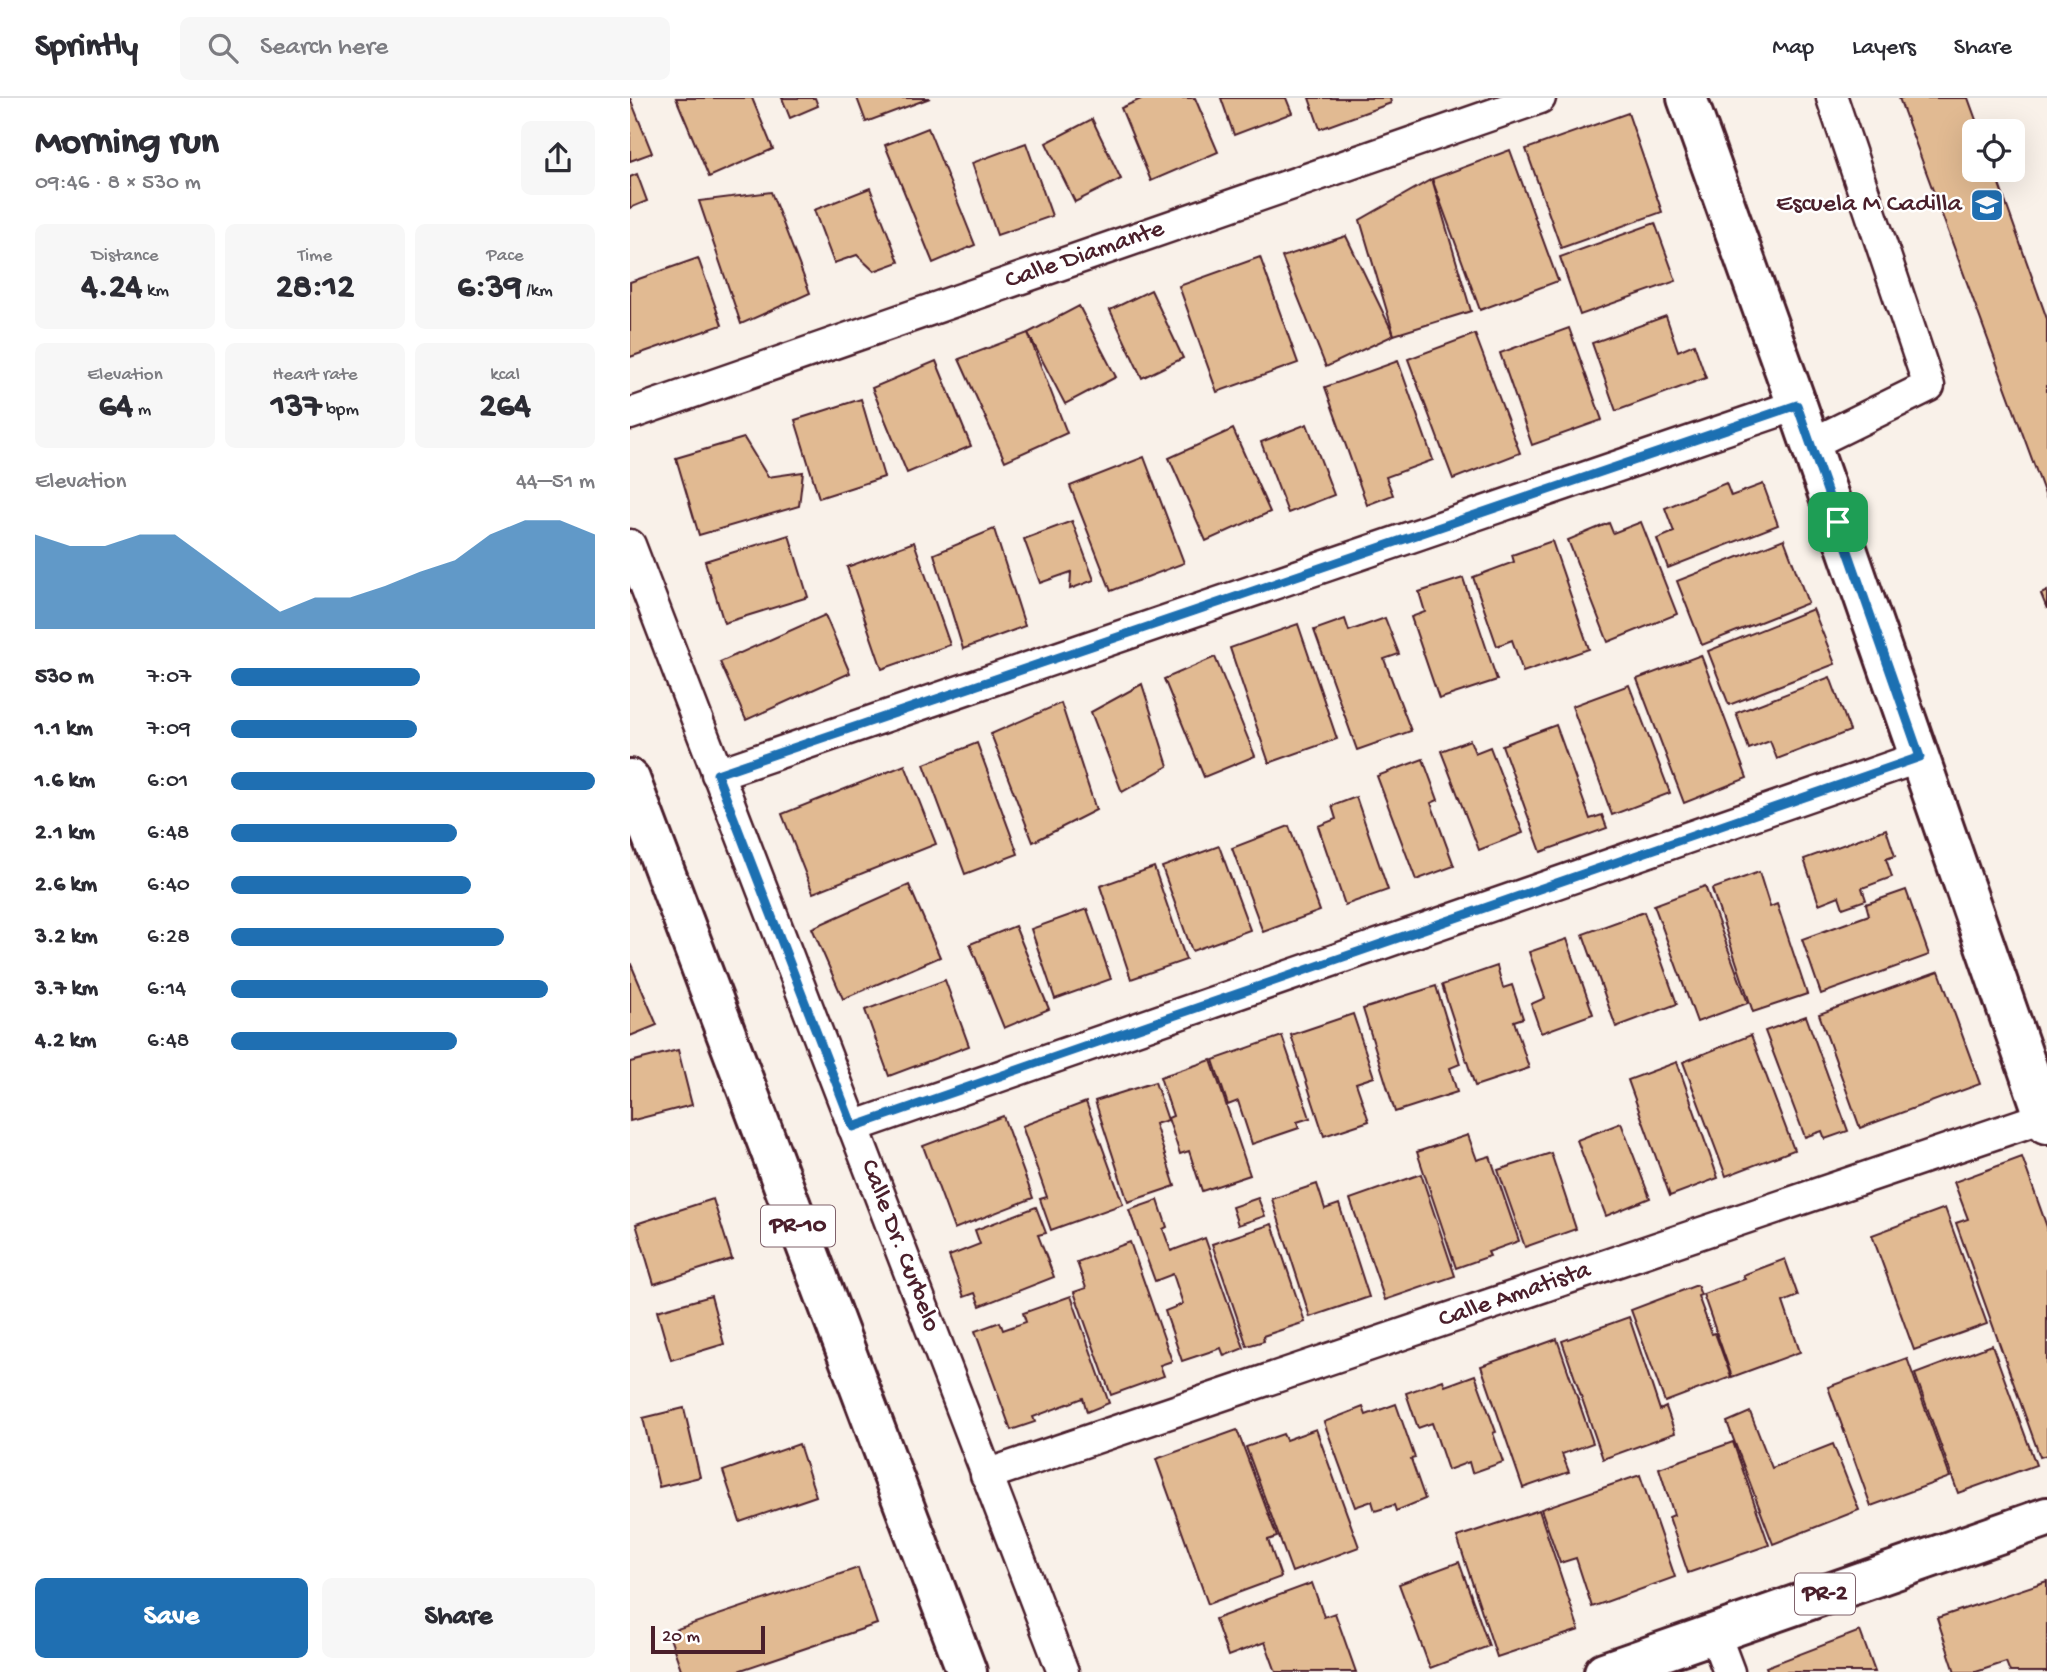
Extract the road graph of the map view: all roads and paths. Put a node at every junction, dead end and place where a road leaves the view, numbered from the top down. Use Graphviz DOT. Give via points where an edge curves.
graph roads {
  1 [pos="1540,98"];
  2 [pos="1687,98"];
  3 [pos="1832,98"];
  4 [pos="1797,405"];
  5 [pos="630,414"];
  6 [pos="1811,444"];
  7 [pos="630,545"];
  8 [pos="1920,757"];
  9 [pos="717,774"];
  10 [pos="630,779"];
  11 [pos="2046,1121"];
  12 [pos="853,1127"];
  13 [pos="986,1475"];
  14 [pos="2047,1517"];
  15 [pos="1714,1632"];
  16 [pos="967,1672"];
  17 [pos="1063,1672"];
  18 [pos="1604,1672"];
  19 [pos="1729,1672"];
  1 -- 5 [label="street, Calle Diamante"];
  2 -- 4 [label="main road"];
  3 -- 6 [label="street" via="1929,386"];
  4 -- 6 [label="main road"];
  4 -- 9 [label="street"];
  6 -- 8 [label="main road"];
  7 -- 9 [label="street, Calle Dr. Curbelo"];
  8 -- 11 [label="main road"];
  8 -- 12 [label="street"];
  9 -- 12 [label="street, Calle Dr. Curbelo"];
  10 -- 16 [label="main road, PR-10"];
  11 -- 13 [label="street, Calle Amatista"];
  12 -- 13 [label="street, Calle Dr. Curbelo"];
  13 -- 17 [label="street, Calle Dr. Curbelo"];
  14 -- 15 [label="main road, PR-2"];
  15 -- 18 [label="main road, PR-2"];
  15 -- 19 [label="street"];
}
